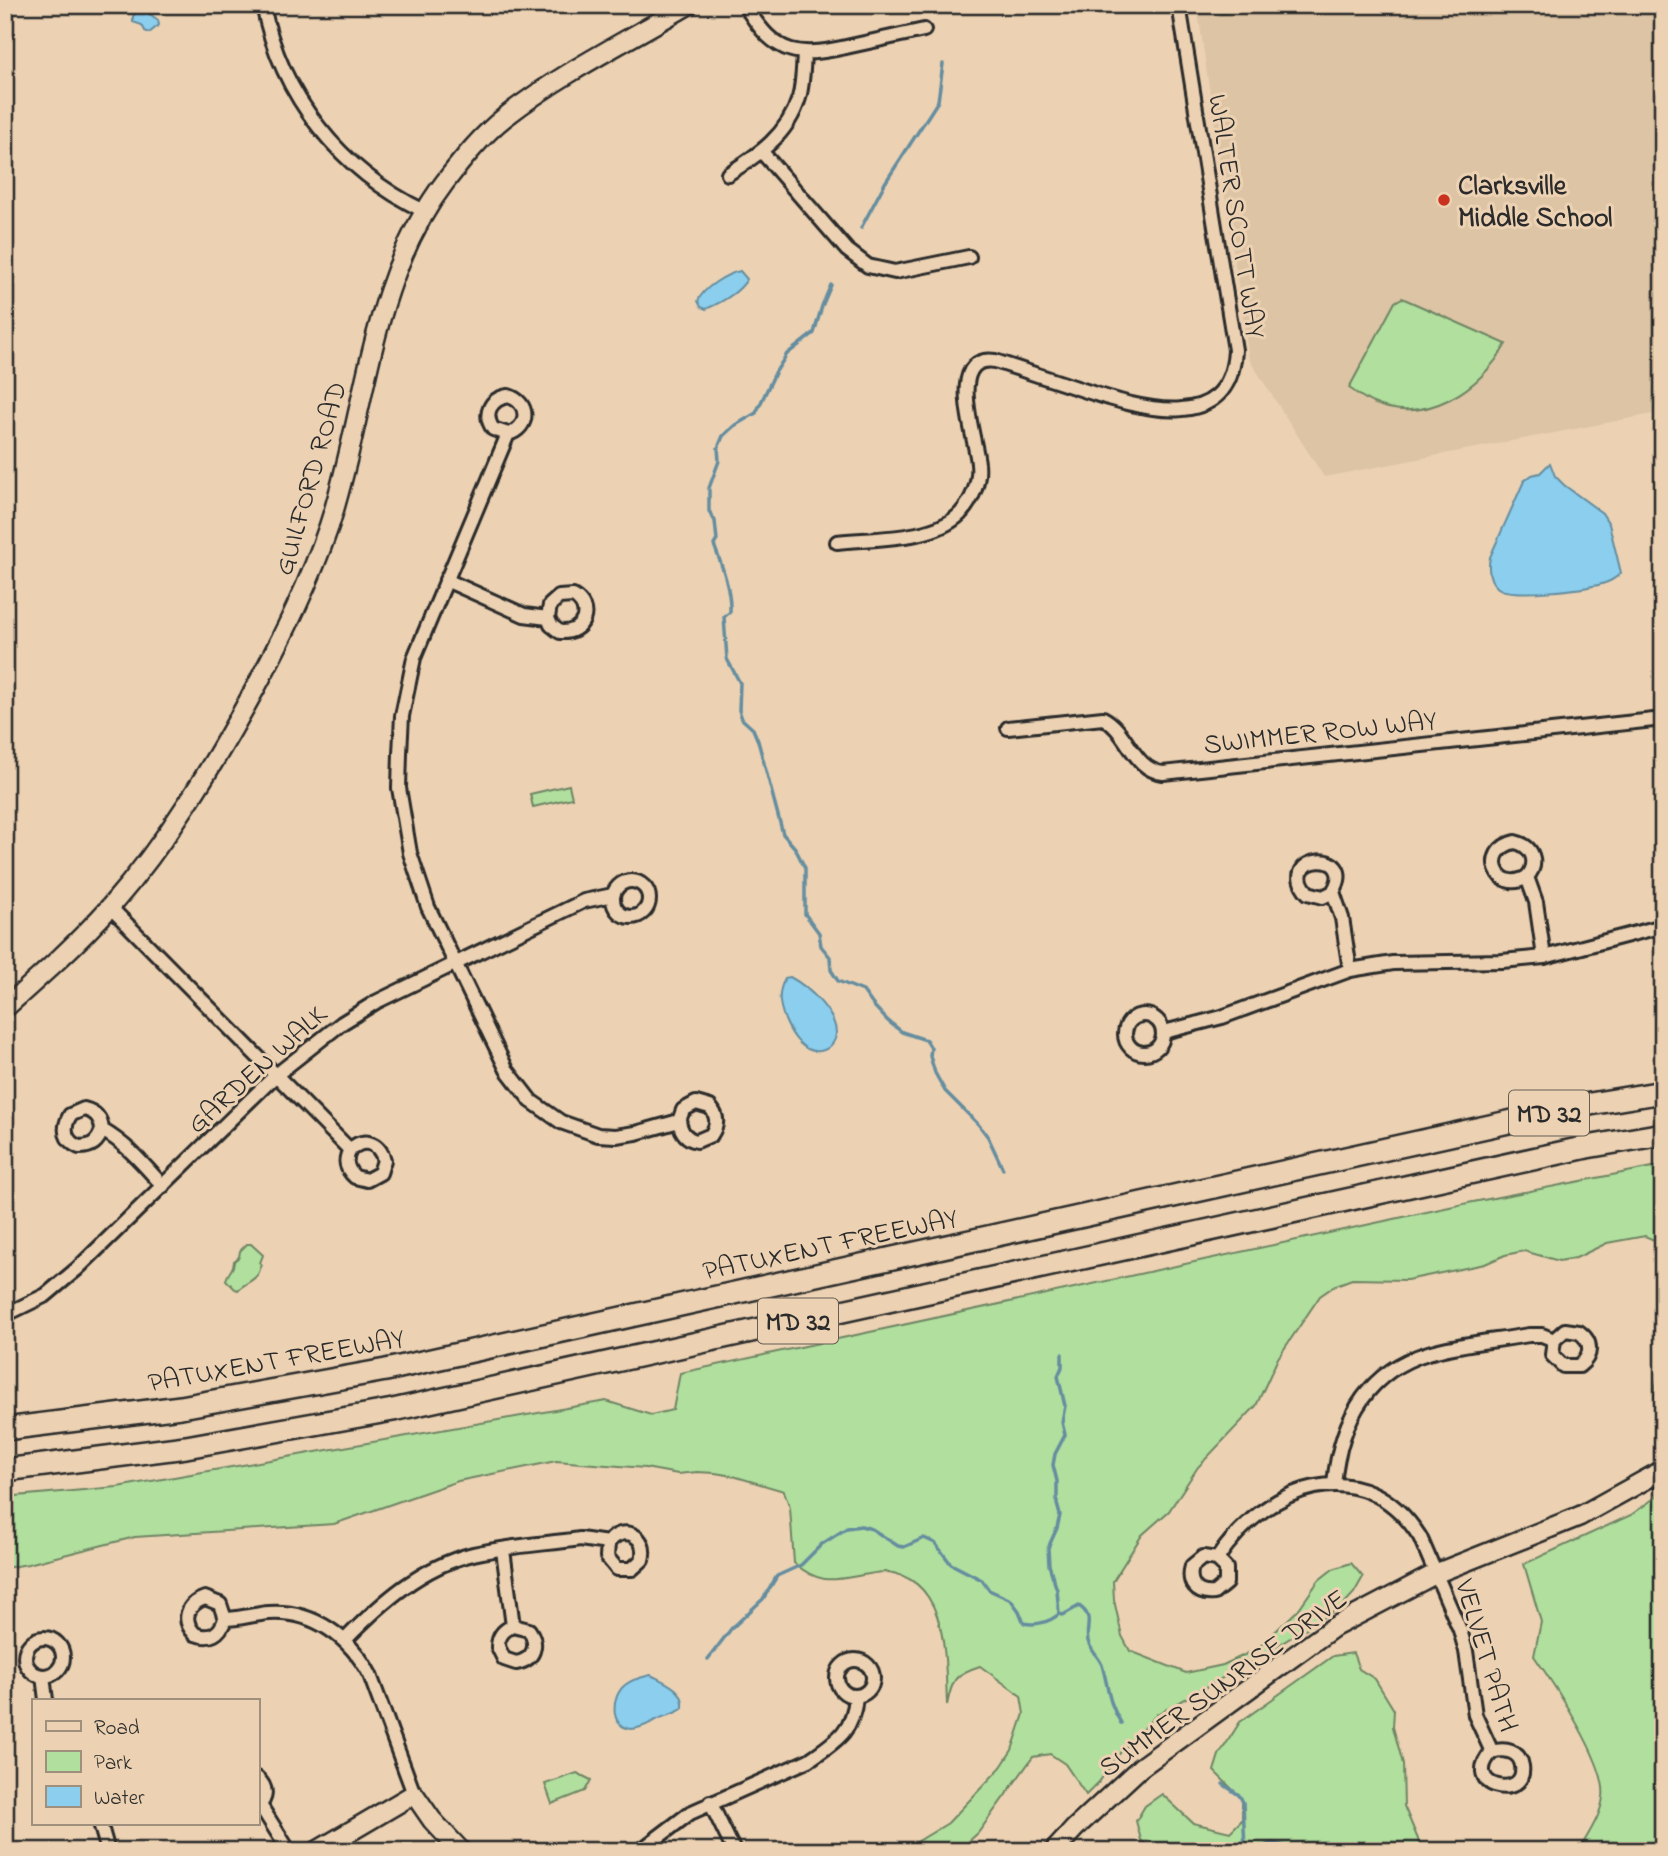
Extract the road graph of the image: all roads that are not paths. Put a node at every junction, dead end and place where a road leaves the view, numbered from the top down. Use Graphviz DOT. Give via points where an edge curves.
graph roads {
  1 [pos="263,5"];
  2 [pos="688,5"];
  3 [pos="745,5"];
  4 [pos="1179,5"];
  5 [pos="924,30"];
  6 [pos="804,54"];
  7 [pos="762,152"];
  8 [pos="728,174"];
  9 [pos="424,211"];
  10 [pos="969,257"];
  11 [pos="508,434"];
  12 [pos="837,542"];
  13 [pos="446,580"];
  14 [pos="548,618"];
  15 [pos="1663,719"];
  16 [pos="1008,729"];
  17 [pos="1527,877"];
  18 [pos="1333,892"];
  19 [pos="613,895"];
  20 [pos="110,907"];
  21 [pos="1663,926"];
  22 [pos="1544,957"];
  23 [pos="455,963"];
  24 [pos="1350,970"];
  25 [pos="5,1008"];
  26 [pos="1164,1032"];
  27 [pos="276,1075"];
  28 [pos="1663,1093"];
  29 [pos="678,1121"];
  30 [pos="102,1130"];
  31 [pos="1663,1134"];
  32 [pos="1663,1139"];
  33 [pos="1587,1147"];
  34 [pos="350,1150"];
  35 [pos="163,1186"];
  36 [pos="5,1315"];
  37 [pos="1554,1340"];
  38 [pos="5,1429"];
  39 [pos="5,1470"];
  40 [pos="1663,1471"];
  41 [pos="1334,1484"];
  42 [pos="608,1543"];
  43 [pos="503,1550"];
  44 [pos="1217,1559"];
  45 [pos="1437,1573"];
  46 [pos="225,1619"];
  47 [pos="513,1626"];
  48 [pos="345,1640"];
  49 [pos="43,1676"];
  50 [pos="856,1697"];
  51 [pos="46,1699"];
  52 [pos="1492,1752"];
  53 [pos="259,1780"];
  54 [pos="414,1794"];
  55 [pos="710,1802"];
  56 [pos="259,1806"];
  57 [pos="101,1825"];
  58 [pos="108,1851"];
  59 [pos="289,1851"];
  60 [pos="317,1851"];
  61 [pos="461,1851"];
  62 [pos="640,1851"];
  63 [pos="734,1851"];
  64 [pos="1054,1851"];
  1 -- 9 [label="street" via="279,62 321,130 368,177"];
  2 -- 9 [label="main road, GUILFORD ROAD" via="506,117 460,164"];
  3 -- 6 [label="street" via="769,38"];
  4 -- 12 [label="street, WALTER SCOTT WAY" via="1235,350 1226,383 1216,395 1192,408 1160,410 1123,403 995,361 981,361 967,379 978,478 960,514 924,533"];
  5 -- 6 [label="street"];
  6 -- 7 [label="street" via="795,109"];
  7 -- 8 [label="street"];
  7 -- 10 [label="street" via="848,250 868,266 895,272"];
  9 -- 20 [label="main road, GUILFORD ROAD" via="390,287 329,524 298,607 214,762 179,817"];
  11 -- 13 [label="street"];
  13 -- 14 [label="street" via="524,615"];
  13 -- 23 [label="street" via="414,657 402,716 399,788 418,882"];
  15 -- 16 [label="street, SWIMMER ROW WAY" via="1163,773 1146,768 1118,729 1103,718"];
  17 -- 22 [label="street" via="1536,902"];
  18 -- 24 [label="street"];
  19 -- 23 [label="street, GARDEN WALK" via="584,901"];
  20 -- 25 [label="main road, GUILFORD ROAD"];
  20 -- 27 [label="street"];
  21 -- 22 [label="street"];
  22 -- 24 [label="street" via="1394,963"];
  23 -- 27 [label="street, GARDEN WALK" via="342,1023"];
  23 -- 29 [label="street" via="507,1070 545,1112 575,1128 607,1135 636,1133"];
  24 -- 26 [label="street" via="1222,1017"];
  27 -- 34 [label="street"];
  27 -- 35 [label="street, GARDEN WALK"];
  28 -- 38 [label="highway, PATUXENT FREEWAY / MD 32" via="1590,1104 386,1370 181,1406"];
  30 -- 35 [label="street" via="125,1144"];
  31 -- 33 [label="highway, MD 32"];
  32 -- 33 [label="highway"];
  33 -- 39 [label="highway, MD 32" via="393,1410 186,1447"];
  35 -- 36 [label="street, GARDEN WALK" via="62,1282"];
  37 -- 41 [label="street" via="1529,1335 1439,1350 1395,1368 1366,1394 1347,1425 1336,1458"];
  40 -- 45 [label="main road, SUMMER SUNRISE DRIVE" via="1580,1516"];
  41 -- 44 [label="street" via="1302,1490 1271,1504 1240,1529"];
  41 -- 45 [label="street, VELVET PATH" via="1366,1491 1401,1512 1420,1537"];
  42 -- 43 [label="street" via="580,1539"];
  43 -- 47 [label="street"];
  43 -- 48 [label="street" via="473,1554 425,1574 380,1604"];
  45 -- 52 [label="street, VELVET PATH" via="1466,1651 1475,1715"];
  45 -- 64 [label="main road, SUMMER SUNRISE DRIVE" via="1334,1627 1246,1689 1141,1767"];
  46 -- 48 [label="street" via="293,1615 318,1623"];
  48 -- 54 [label="street" via="370,1675"];
  49 -- 51 [label="street"];
  50 -- 55 [label="street" via="853,1718 833,1743 809,1760"];
  53 -- 56 [label="street" via="265,1790"];
  54 -- 60 [label="main road"];
  54 -- 61 [label="main road"];
  55 -- 62 [label="street"];
  55 -- 63 [label="street"];
  56 -- 59 [label="street"];
  57 -- 58 [label="street"];
}
